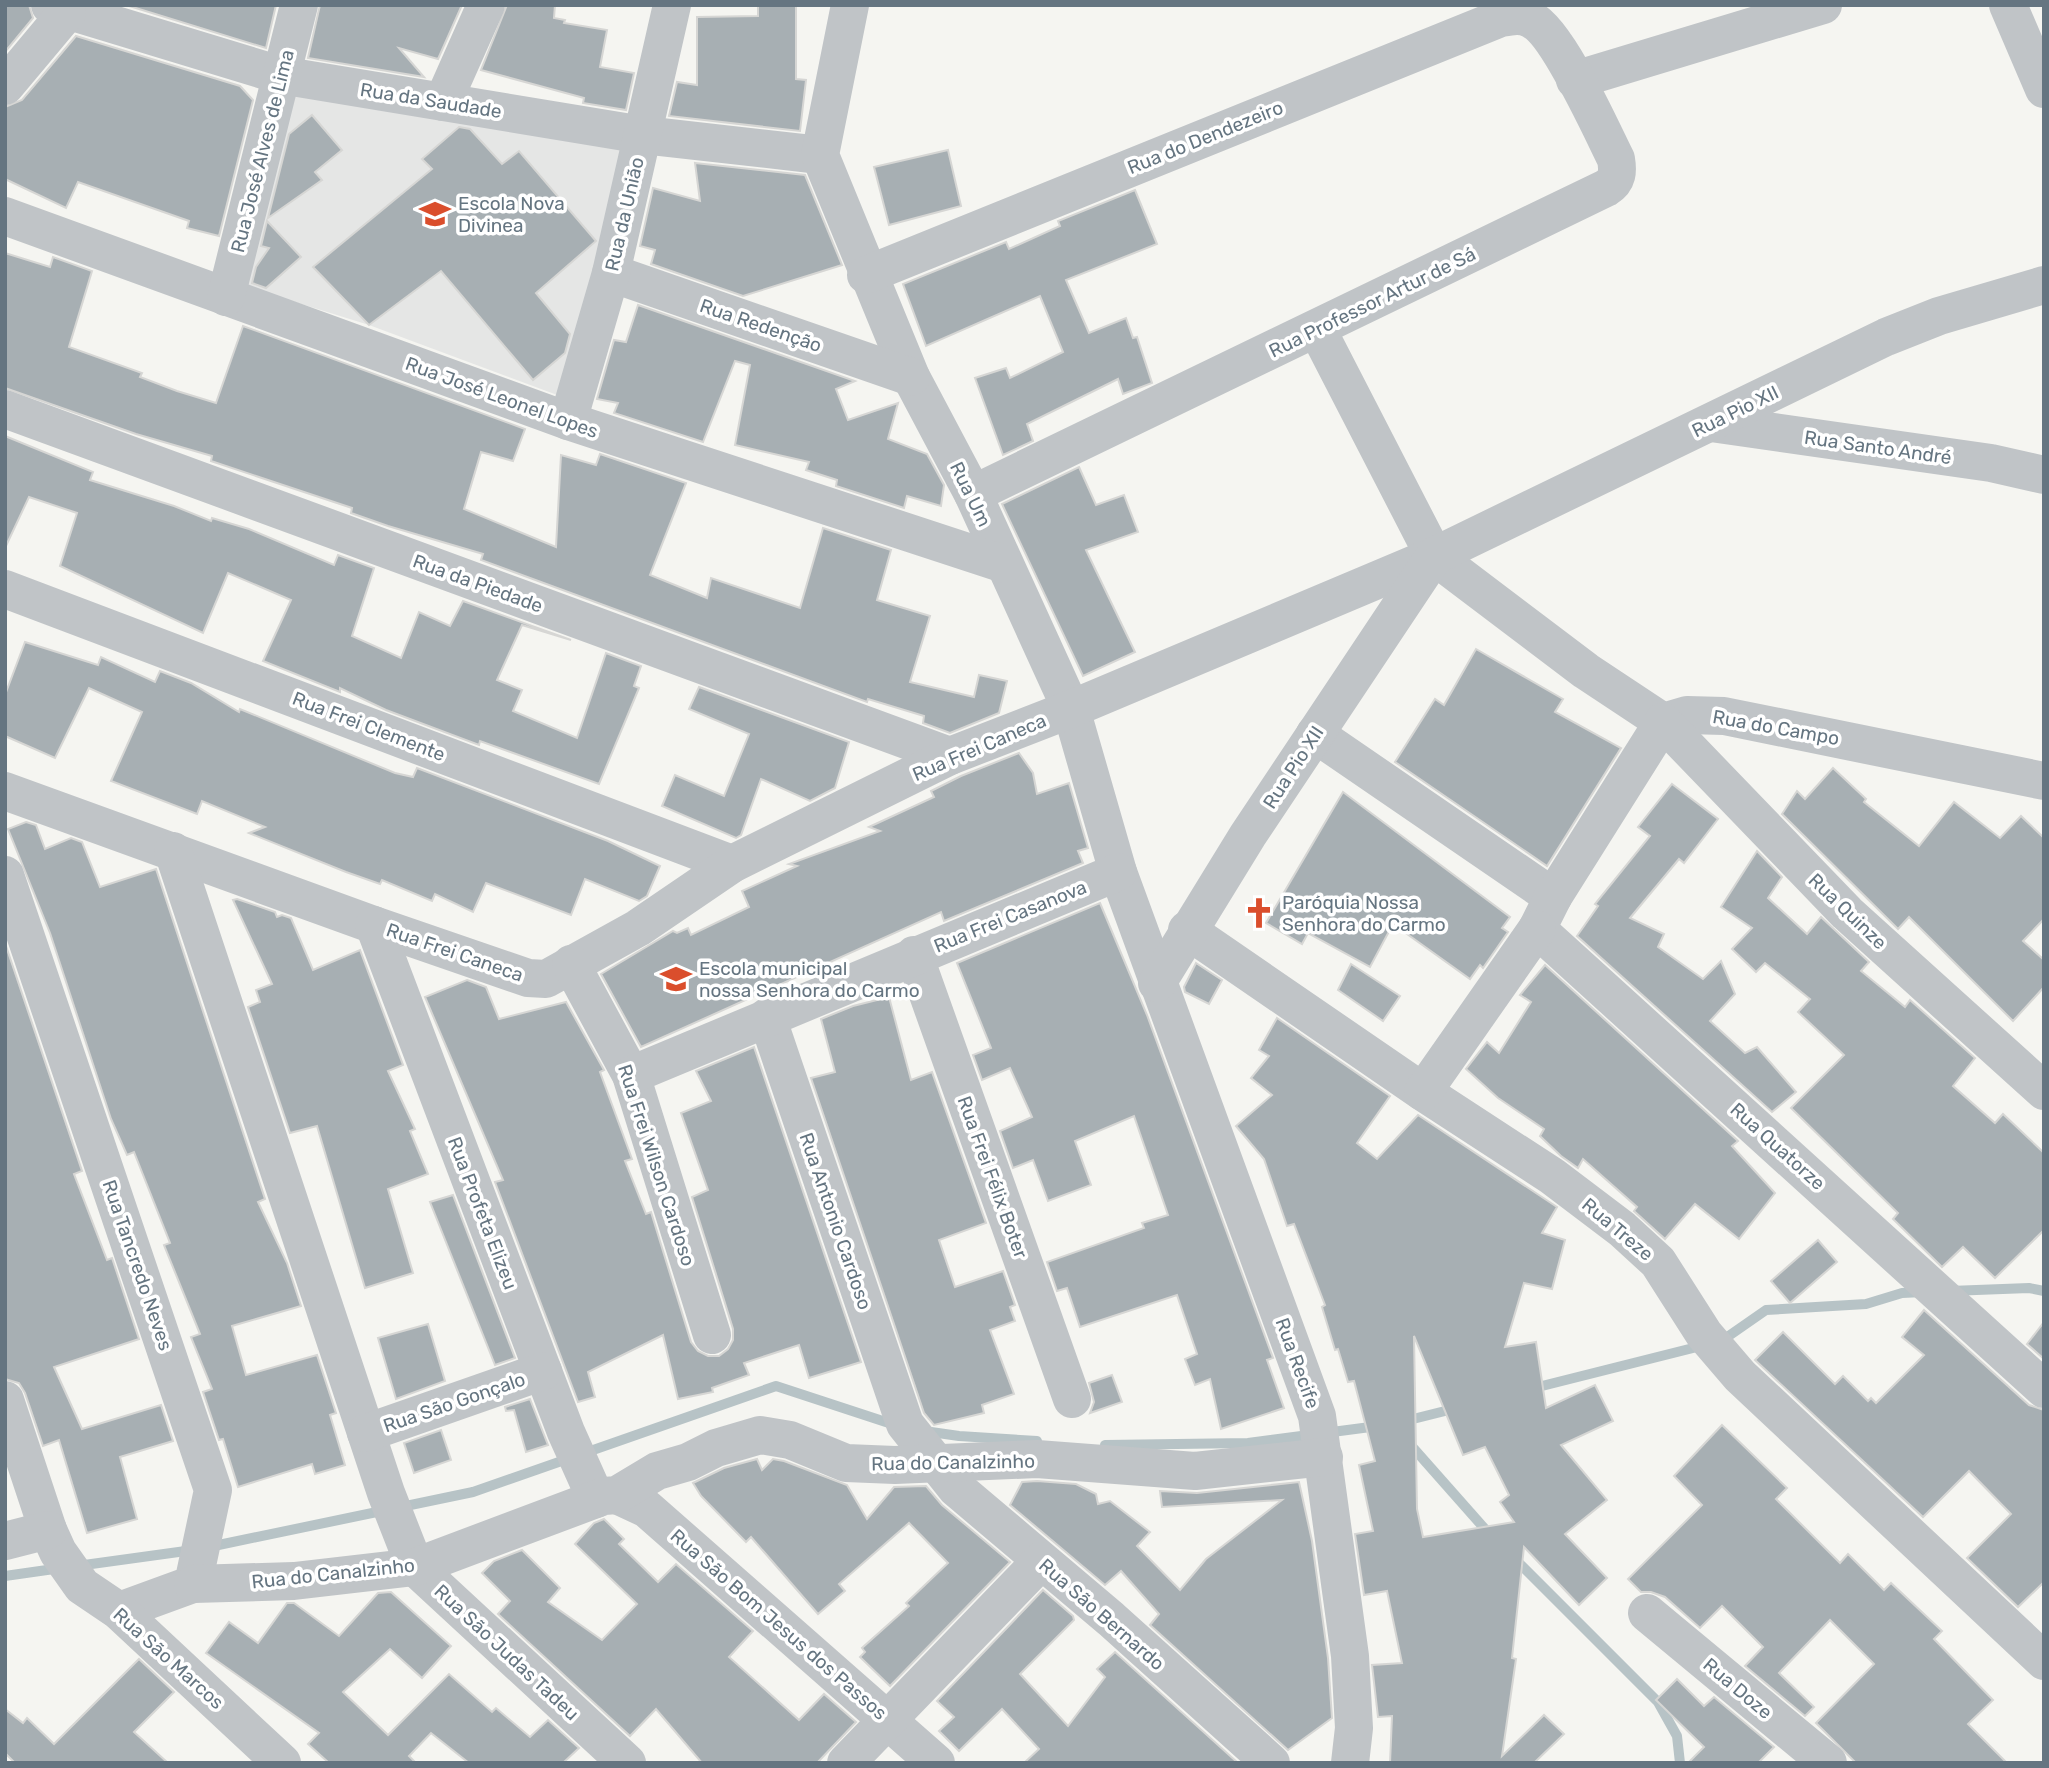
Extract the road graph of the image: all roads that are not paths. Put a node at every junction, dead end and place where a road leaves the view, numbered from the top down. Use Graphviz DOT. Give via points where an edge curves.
graph roads {
  1 [pos="299,5"];
  2 [pos="486,5"];
  3 [pos="671,5"];
  4 [pos="850,5"];
  5 [pos="1823,5"];
  6 [pos="2008,5"];
  7 [pos="80,11"];
  8 [pos="1544,28"];
  9 [pos="280,75"];
  10 [pos="1575,80"];
  11 [pos="5,86"];
  12 [pos="2044,89"];
  13 [pos="443,102"];
  14 [pos="643,135"];
  15 [pos="820,155"];
  16 [pos="5,216"];
  17 [pos="611,273"];
  18 [pos="866,275"];
  19 [pos="2044,285"];
  20 [pos="226,297"];
  21 [pos="1317,329"];
  22 [pos="911,377"];
  23 [pos="5,409"];
  24 [pos="568,421"];
  25 [pos="1711,423"];
  26 [pos="2044,475"];
  27 [pos="973,494"];
  28 [pos="1434,555"];
  29 [pos="1004,564"];
  30 [pos="5,589"];
  31 [pos="1071,709"];
  32 [pos="1663,722"];
  33 [pos="1315,734"];
  34 [pos="950,756"];
  35 [pos="2040,782"];
  36 [pos="5,791"];
  37 [pos="173,851"];
  38 [pos="732,864"];
  39 [pos="1118,872"];
  40 [pos="5,875"];
  41 [pos="1545,913"];
  42 [pos="374,925"];
  43 [pos="1187,930"];
  44 [pos="914,955"];
  45 [pos="571,964"];
  46 [pos="1157,983"];
  47 [pos="767,1017"];
  48 [pos="631,1075"];
  49 [pos="2044,1091"];
  50 [pos="1423,1092"];
  51 [pos="712,1335"];
  52 [pos="542,1371"];
  53 [pos="2044,1389"];
  54 [pos="1072,1399"];
  55 [pos="5,1400"];
  56 [pos="366,1433"];
  57 [pos="1321,1440"];
  58 [pos="921,1446"];
  59 [pos="600,1492"];
  60 [pos="53,1541"];
  61 [pos="5,1542"];
  62 [pos="1041,1562"];
  63 [pos="415,1567"];
  64 [pos="194,1578"];
  65 [pos="119,1611"];
  66 [pos="1647,1613"];
  67 [pos="2044,1661"];
  68 [pos="887,1719"];
  69 [pos="282,1763"];
  70 [pos="627,1763"];
  71 [pos="846,1763"];
  72 [pos="936,1763"];
  73 [pos="1270,1763"];
  74 [pos="1350,1763"];
  75 [pos="1828,1763"];
  1 -- 9 [label="street, Rua José Alves de Lima"];
  2 -- 13 [label="street"];
  3 -- 14 [label="street, Rua da União"];
  4 -- 15 [label="street"];
  5 -- 10 [label="street"];
  6 -- 12 [label="street"];
  7 -- 9 [label="street, Rua da Saudade"];
  7 -- 11 [label="street"];
  8 -- 10 [label="street, Rua Professor Artur de Sá"];
  8 -- 18 [label="street, Rua do Dendezeiro" via="1524,17 1501,18"];
  9 -- 13 [label="street, Rua da Saudade"];
  9 -- 20 [label="street, Rua José Alves de Lima"];
  10 -- 21 [label="street, Rua Professor Artur de Sá" via="1616,159 1618,171 1611,185"];
  13 -- 14 [label="street, Rua da Saudade"];
  14 -- 15 [label="street, Rua da Saudade"];
  14 -- 17 [label="street, Rua da União"];
  15 -- 18 [label="street, Rua Um"];
  16 -- 20 [label="street, Rua José Leonel Lopes"];
  17 -- 22 [label="street, Rua Redenção"];
  17 -- 24 [label="street, Rua da União"];
  18 -- 22 [label="street, Rua Um"];
  19 -- 25 [label="street, Rua Pio XII" via="1885,337"];
  20 -- 24 [label="street, Rua José Leonel Lopes"];
  21 -- 27 [label="street, Rua Professor Artur de Sá"];
  21 -- 28 [label="street"];
  22 -- 27 [label="street, Rua Um"];
  23 -- 34 [label="street, Rua da Piedade"];
  24 -- 29 [label="street, Rua José Leonel Lopes"];
  25 -- 26 [label="street, Rua Santo André" via="1991,463"];
  25 -- 28 [label="street, Rua Pio XII"];
  27 -- 29 [label="street, Rua Um"];
  28 -- 31 [label="street, Rua Pio XII"];
  28 -- 32 [label="street" via="1586,671"];
  28 -- 33 [label="street, Rua Pio XII"];
  29 -- 31 [label="street, Rua Um"];
  30 -- 38 [label="street, Rua Frei Clemente"];
  31 -- 34 [label="street, Rua Frei Caneca"];
  31 -- 39 [label="street, Rua Um"];
  32 -- 35 [label="street, Rua do Campo" via="1687,715 1724,716"];
  32 -- 41 [label="street"];
  32 -- 49 [label="street, Rua Quinze" via="1847,913"];
  33 -- 41 [label="street, Rua Quatorze"];
  33 -- 43 [label="street, Rua Pio XII"];
  34 -- 38 [label="street, Rua Frei Caneca"];
  36 -- 37 [label="street, Rua Frei Caneca"];
  37 -- 42 [label="street, Rua Frei Caneca"];
  37 -- 56 [label="street, Rua São Judas Tadeu"];
  38 -- 45 [label="street, Rua Frei Caneca" via="638,929"];
  39 -- 44 [label="street, Rua Frei Casanova"];
  39 -- 46 [label="street, Rua Um"];
  40 -- 64 [label="street, Rua Tancredo Neves" via="210,1475 213,1490"];
  41 -- 50 [label="street"];
  41 -- 53 [label="street, Rua Quatorze" via="1891,1248"];
  42 -- 45 [label="street, Rua Frei Caneca" via="537,980"];
  42 -- 52 [label="street, Rua Profeta Elizeu"];
  43 -- 46 [label="street, Rua Pio XII"];
  43 -- 50 [label="street, Rua Treze"];
  44 -- 47 [label="street, Rua Frei Casanova"];
  44 -- 54 [label="street, Rua Frei Félix Boter"];
  45 -- 48 [label="street, Rua Frei Wilson Cardoso"];
  46 -- 57 [label="street, Rua Recife"];
  47 -- 48 [label="street, Rua Frei Casanova"];
  47 -- 58 [label="street, Rua Antonio Cardoso"];
  48 -- 51 [label="street, Rua Frei Wilson Cardoso"];
  50 -- 67 [label="street, Rua Treze" via="1552,1176 1622,1229 1658,1262 1704,1334 1740,1376"];
  52 -- 56 [label="street, Rua São Gonçalo"];
  52 -- 59 [label="street, Rua Profeta Elizeu" via="566,1432"];
  55 -- 60 [label="street, Rua São Marcos"];
  56 -- 63 [label="street, Rua São Judas Tadeu"];
  57 -- 58 [label="street, Rua do Canalzinho" via="1195,1471"];
  57 -- 74 [label="street, Rua Recife" via="1350,1657 1354,1728"];
  58 -- 59 [label="street, Rua do Canalzinho" via="846,1463 790,1440 760,1435"];
  58 -- 62 [label="street, Rua São Bernardo" via="957,1488"];
  59 -- 63 [label="street, Rua do Canalzinho"];
  59 -- 68 [label="street, Rua São Bom Jesus dos Passos" via="647,1509"];
  60 -- 61 [label="street"];
  60 -- 65 [label="street, Rua São Marcos" via="82,1586"];
  62 -- 68 [label="street"];
  62 -- 73 [label="street, Rua São Bernardo"];
  63 -- 64 [label="street, Rua do Canalzinho" via="294,1581"];
  63 -- 70 [label="street, Rua São Judas Tadeu"];
  64 -- 65 [label="street"];
  65 -- 69 [label="street, Rua São Marcos"];
  66 -- 75 [label="street, Rua Doze"];
  68 -- 71 [label="street"];
  68 -- 72 [label="street, Rua São Bom Jesus dos Passos"];
}
